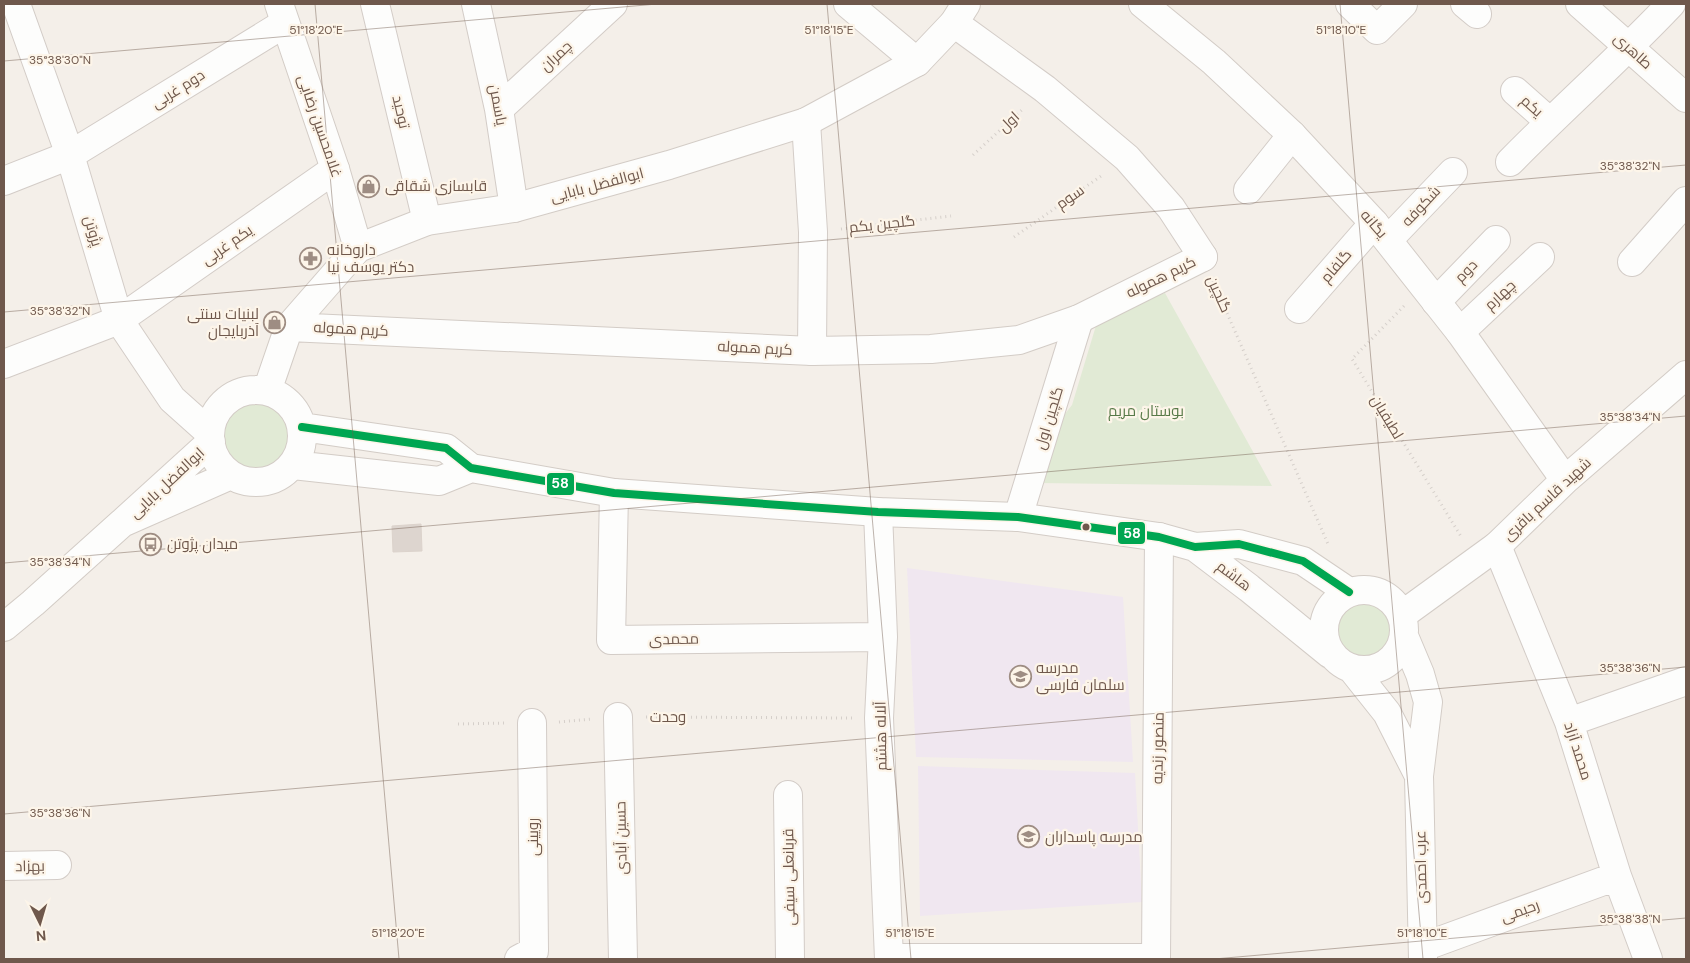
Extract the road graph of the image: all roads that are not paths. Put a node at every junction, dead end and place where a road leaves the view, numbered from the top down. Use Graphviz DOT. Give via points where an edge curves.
graph roads {
  1 [pos="16,4"];
  2 [pos="375,4"];
  3 [pos="476,4"];
  4 [pos="613,4"];
  5 [pos="848,4"];
  6 [pos="1143,4"];
  7 [pos="1350,4"];
  8 [pos="1403,4"];
  9 [pos="1580,4"];
  10 [pos="1671,4"];
  11 [pos="282,13"];
  12 [pos="960,13"];
  13 [pos="1630,48"];
  14 [pos="917,62"];
  15 [pos="1515,91"];
  16 [pos="1686,98"];
  17 [pos="499,109"];
  18 [pos="806,122"];
  19 [pos="1550,122"];
  20 [pos="1292,134"];
  21 [pos="70,155"];
  22 [pos="1510,162"];
  23 [pos="335,170"];
  24 [pos="1453,172"];
  25 [pos="4,181"];
  26 [pos="1248,190"];
  27 [pos="1686,201"];
  28 [pos="514,208"];
  29 [pos="427,221"];
  30 [pos="1381,232"];
  31 [pos="1496,240"];
  32 [pos="358,248"];
  33 [pos="1203,257"];
  34 [pos="1540,257"];
  35 [pos="1632,262"];
  36 [pos="1430,294"];
  37 [pos="1299,309"];
  38 [pos="1079,319"];
  39 [pos="119,320"];
  40 [pos="289,327"];
  41 [pos="1460,332"];
  42 [pos="812,351"];
  43 [pos="4,364"];
  44 [pos="1686,375"];
  45 [pos="267,391"];
  46 [pos="302,427"];
  47 [pos="210,438"];
  48 [pos="293,465"];
  49 [pos="471,468"];
  50 [pos="231,475"];
  51 [pos="1565,480"];
  52 [pos="614,494"];
  53 [pos="878,512"];
  54 [pos="1018,517"];
  55 [pos="122,523"];
  56 [pos="1160,538"];
  57 [pos="1195,547"];
  58 [pos="1487,554"];
  59 [pos="1349,592"];
  60 [pos="1403,626"];
  61 [pos="4,627"];
  62 [pos="883,637"];
  63 [pos="1330,654"];
  64 [pos="1352,669"];
  65 [pos="1686,681"];
  66 [pos="618,717"];
  67 [pos="1569,722"];
  68 [pos="532,723"];
  69 [pos="1419,776"];
  70 [pos="788,795"];
  71 [pos="56,865"];
  72 [pos="4,866"];
  73 [pos="1617,876"];
  74 [pos="1423,953"];
  75 [pos="526,955"];
  76 [pos="1156,958"];
  77 [pos="623,959"];
  78 [pos="790,959"];
  79 [pos="889,959"];
  80 [pos="1648,959"];
  1 -- 21 [label="street, پژوتن"];
  2 -- 29 [label="street, توحید"];
  3 -- 17 [label="street, یاسمن"];
  4 -- 17 [label="street, چمران"];
  5 -- 14 [label="street"];
  6 -- 20 [label="street, یگانه" via="1214,62"];
  7 -- 8 [label="street" via="1377,30"];
  9 -- 13 [label="street, طاهری"];
  10 -- 13 [label="street"];
  11 -- 21 [label="street, دوم غربی"];
  11 -- 23 [label="street, غلامحسین رضایی"];
  12 -- 14 [label="street, ابوالفضل بابایی"];
  12 -- 33 [label="street, گلچین" via="1127,158 1171,208"];
  13 -- 16 [label="street, طاهری"];
  13 -- 19 [label="street"];
  14 -- 18 [label="street, ابوالفضل بابایی"];
  15 -- 19 [label="street, یکم"];
  17 -- 28 [label="street, یاسمن"];
  18 -- 28 [label="street, ابوالفضل بابایی" via="669,165"];
  18 -- 42 [label="street" via="813,232"];
  19 -- 22 [label="street"];
  20 -- 26 [label="street"];
  20 -- 30 [label="street, یگانه"];
  21 -- 25 [label="street, دوم غربی"];
  21 -- 39 [label="street, پژوتن"];
  23 -- 32 [label="street, غلامحسین رضایی"];
  23 -- 39 [label="street, یکم غربی"];
  24 -- 30 [label="street, شکوفه"];
  27 -- 35 [label="street"];
  28 -- 29 [label="street, ابوالفضل بابایی"];
  29 -- 32 [label="street, ابوالفضل بابایی"];
  30 -- 36 [label="street, یگانه"];
  30 -- 37 [label="street, گلفام"];
  31 -- 36 [label="street, دوم"];
  32 -- 40 [label="street, ابوالفضل بابایی"];
  33 -- 38 [label="street, کریم هموله"];
  34 -- 41 [label="street, چهارم"];
  36 -- 41 [label="street, یگانه"];
  38 -- 42 [label="street, کریم هموله" via="1019,340 931,349"];
  38 -- 54 [label="street, گلچین اول"];
  39 -- 43 [label="street, یکم غربی"];
  39 -- 47 [label="street, پژوتن" via="172,399"];
  40 -- 42 [label="street, کریم هموله"];
  40 -- 45 [label="street, ابوالفضل بابایی"];
  41 -- 51 [label="street, یگانه"];
  44 -- 51 [label="street, شهید قاسم باقری"];
  45 -- 46 [label="street" via="289,404"];
  45 -- 47 [label="street" via="242,392 230,398 214,417"];
  46 -- 48 [label="street" via="300,453"];
  46 -- 49 [label="street" via="446,448"];
  47 -- 50 [label="street" via="212,451"];
  47 -- 55 [label="street, ابوالفضل بابایی"];
  48 -- 49 [label="street" via="439,481"];
  48 -- 50 [label="street" via="283,474 258,483"];
  49 -- 52 [label="street"];
  50 -- 55 [label="street, ابوالفضل بابایی"];
  51 -- 58 [label="street, شهید قاسم باقری"];
  52 -- 53 [label="street"];
  52 -- 62 [label="street, محمدی" via="611,640"];
  53 -- 54 [label="street"];
  53 -- 62 [label="street, آلاله هشتم"];
  54 -- 56 [label="street"];
  55 -- 61 [label="street, ابوالفضل بابایی"];
  56 -- 57 [label="street"];
  56 -- 76 [label="street, منصور زندیه"];
  57 -- 59 [label="street, هاشم" via="1239,544 1303,561"];
  57 -- 63 [label="street, هاشم"];
  58 -- 60 [label="street, شهید قاسم باقری"];
  58 -- 67 [label="street, محمد آزاد"];
  59 -- 60 [label="street" via="1374,590 1386,596 1395,604"];
  59 -- 63 [label="street" via="1338,598 1325,618 1323,631"];
  60 -- 64 [label="street" via="1395,656 1386,664 1376,669"];
  60 -- 69 [label="street, عرب احمدی" via="1428,702"];
  62 -- 79 [label="street, آلاله هشتم" via="879,718"];
  63 -- 64 [label="street"];
  64 -- 69 [label="street" via="1387,713"];
  65 -- 67 [label="street"];
  66 -- 77 [label="street, حسین آبادی"];
  67 -- 73 [label="street, محمد آزاد"];
  68 -- 75 [label="street, رویینی"];
  69 -- 74 [label="street, عرب احمدی"];
  70 -- 78 [label="street, قربانعلی سیفی"];
  71 -- 72 [label="street, بهزاد"];
  73 -- 74 [label="street, رحیمی"];
  73 -- 80 [label="street, محمد آزاد"];
  76 -- 79 [label="street"];
}
